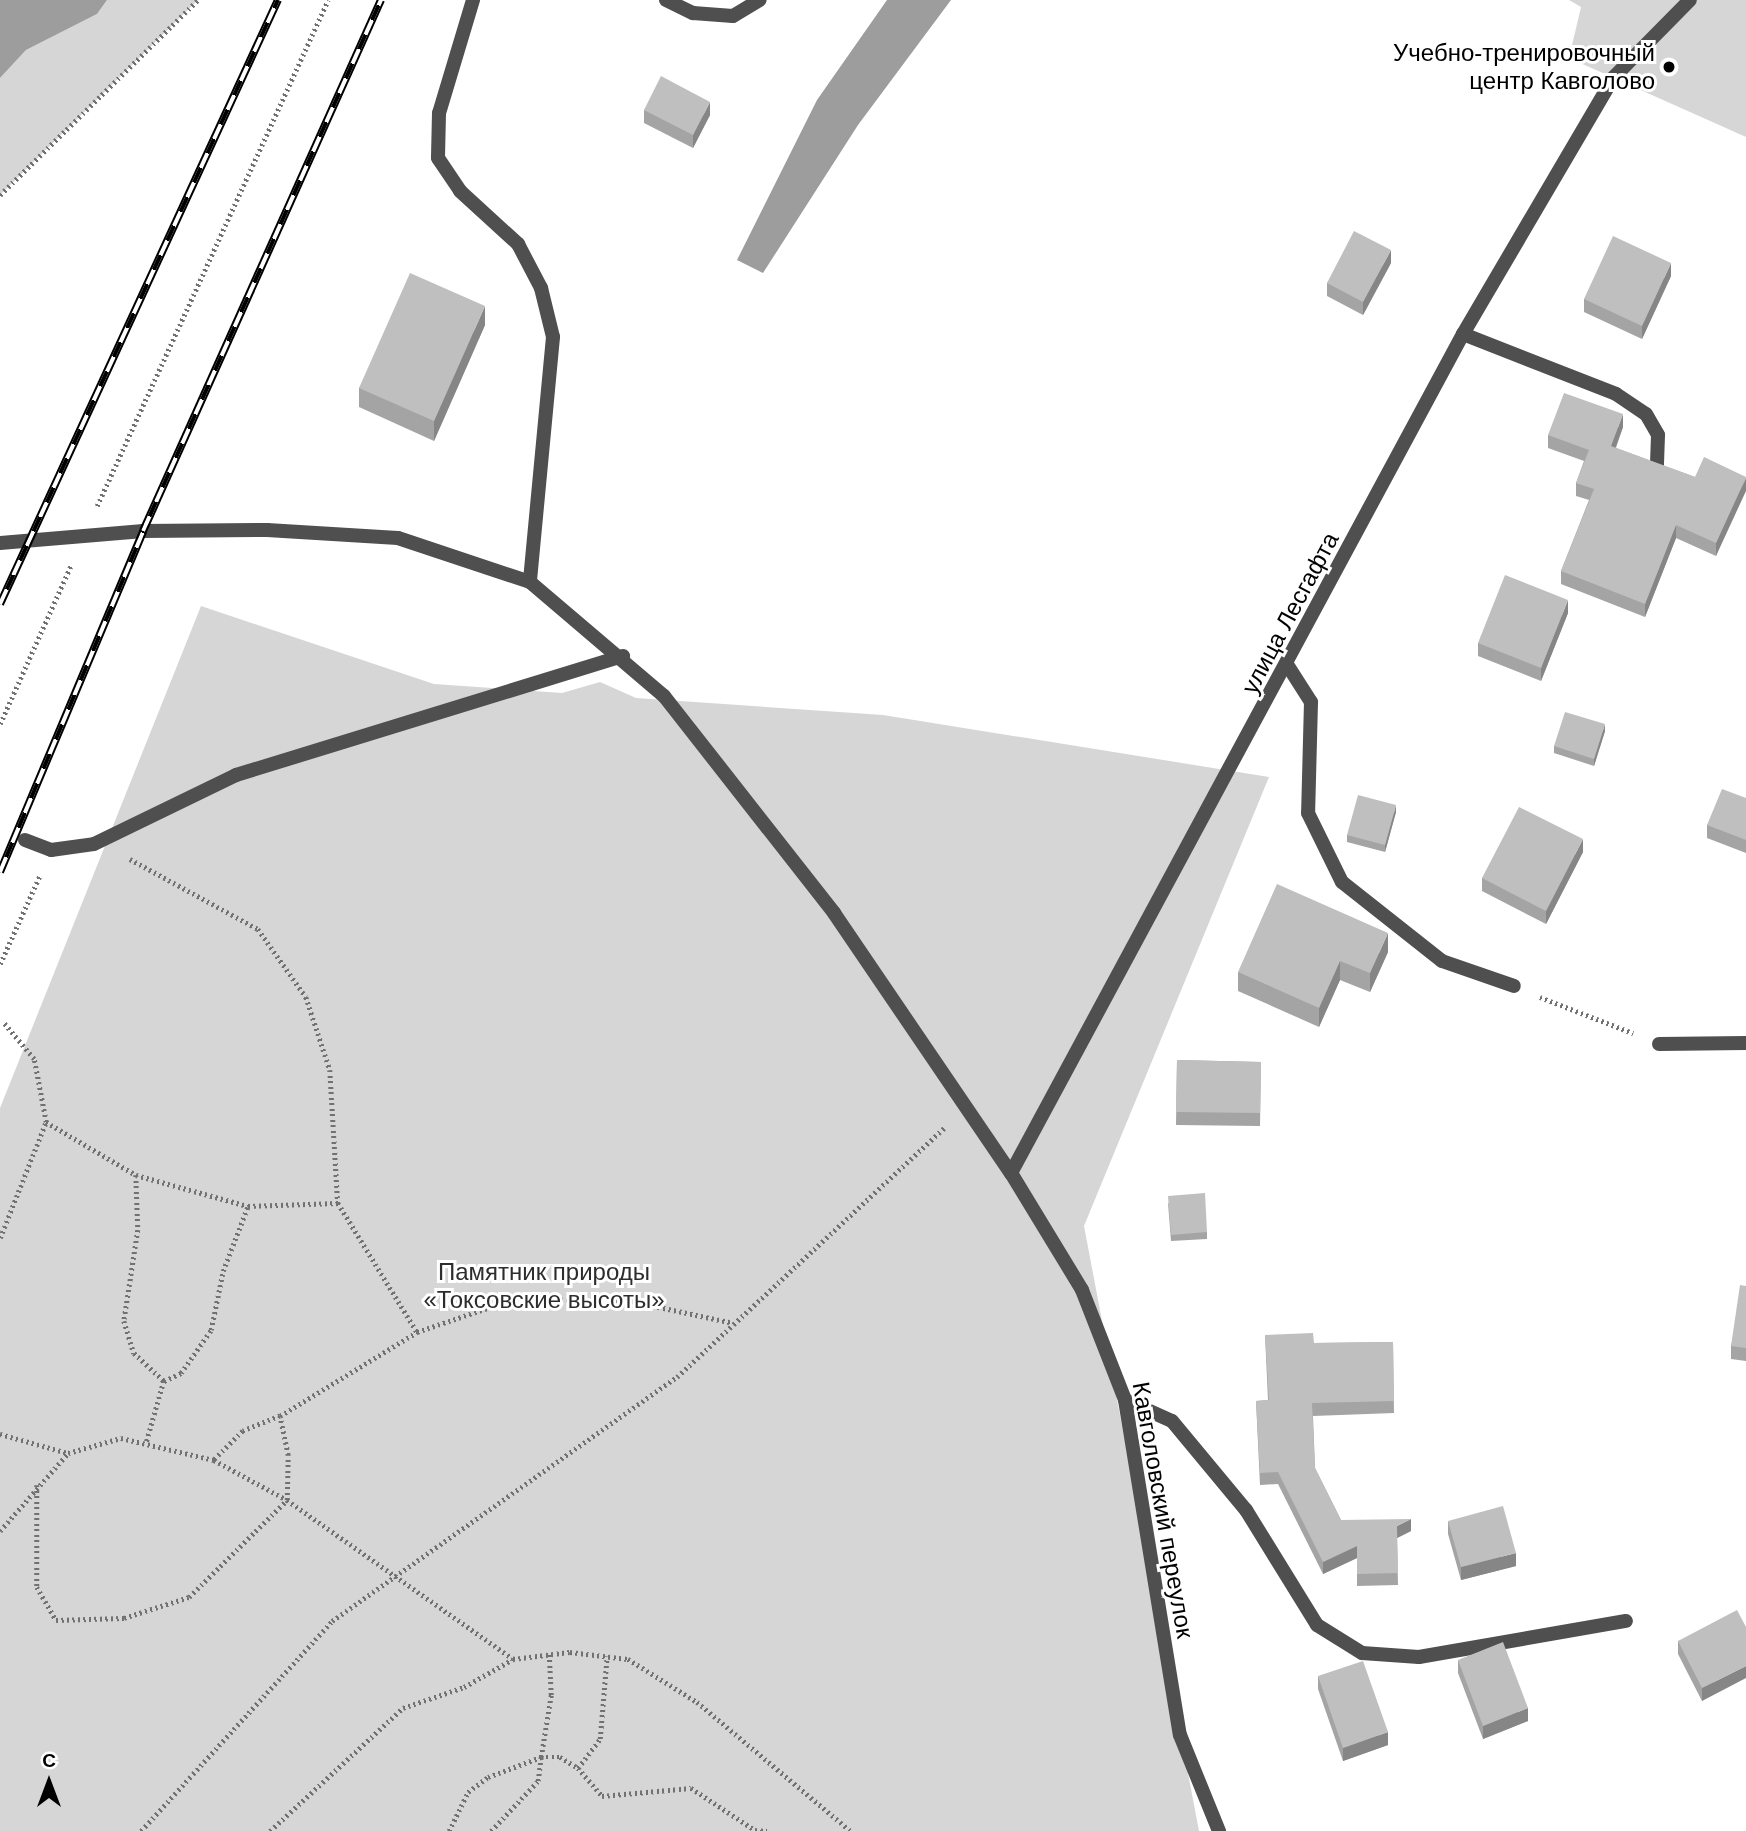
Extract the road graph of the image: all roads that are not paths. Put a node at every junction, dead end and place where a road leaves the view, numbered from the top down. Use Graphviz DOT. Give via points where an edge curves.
graph roads {
  1 [pos="473,0"];
  2 [pos="666,0"];
  3 [pos="760,0"];
  4 [pos="1689,0"];
  5 [pos="1463,334"];
  6 [pos="1657,465"];
  7 [pos="0,543"];
  8 [pos="530,582"];
  9 [pos="623,656"];
  10 [pos="1289,666"];
  11 [pos="25,840"];
  12 [pos="1514,986"];
  13 [pos="1746,1043"];
  14 [pos="1659,1044"];
  15 [pos="1011,1173"];
  16 [pos="1125,1400"];
  17 [pos="1626,1621"];
  18 [pos="1219,1831"];
  1 -- 8 [label="street" via="439,113 438,158 460,191 518,244 541,288 553,337"];
  2 -- 3 [label="street" via="693,13 733,16"];
  4 -- 5 [label="street, улица Лесгафта" via="1615,77"];
  5 -- 6 [label="street" via="1616,394 1646,414 1658,435"];
  5 -- 10 [label="street, улица Лесгафта"];
  7 -- 8 [label="street" via="143,531 267,530 398,538"];
  8 -- 9 [label="street, Кавголовский переулок"];
  9 -- 11 [label="street" via="236,775 94,845 51,850"];
  9 -- 15 [label="street, Кавголовский переулок" via="664,696 834,912 964,1110"];
  10 -- 12 [label="street" via="1311,702 1308,813 1342,882 1443,961"];
  10 -- 15 [label="street, улица Лесгафта"];
  13 -- 14 [label="street"];
  15 -- 16 [label="street, Кавголовский переулок" via="1082,1290"];
  16 -- 17 [label="street" via="1172,1422 1246,1510 1317,1625 1362,1653 1419,1657"];
  16 -- 18 [label="street, Кавголовский переулок" via="1180,1735"];
}
